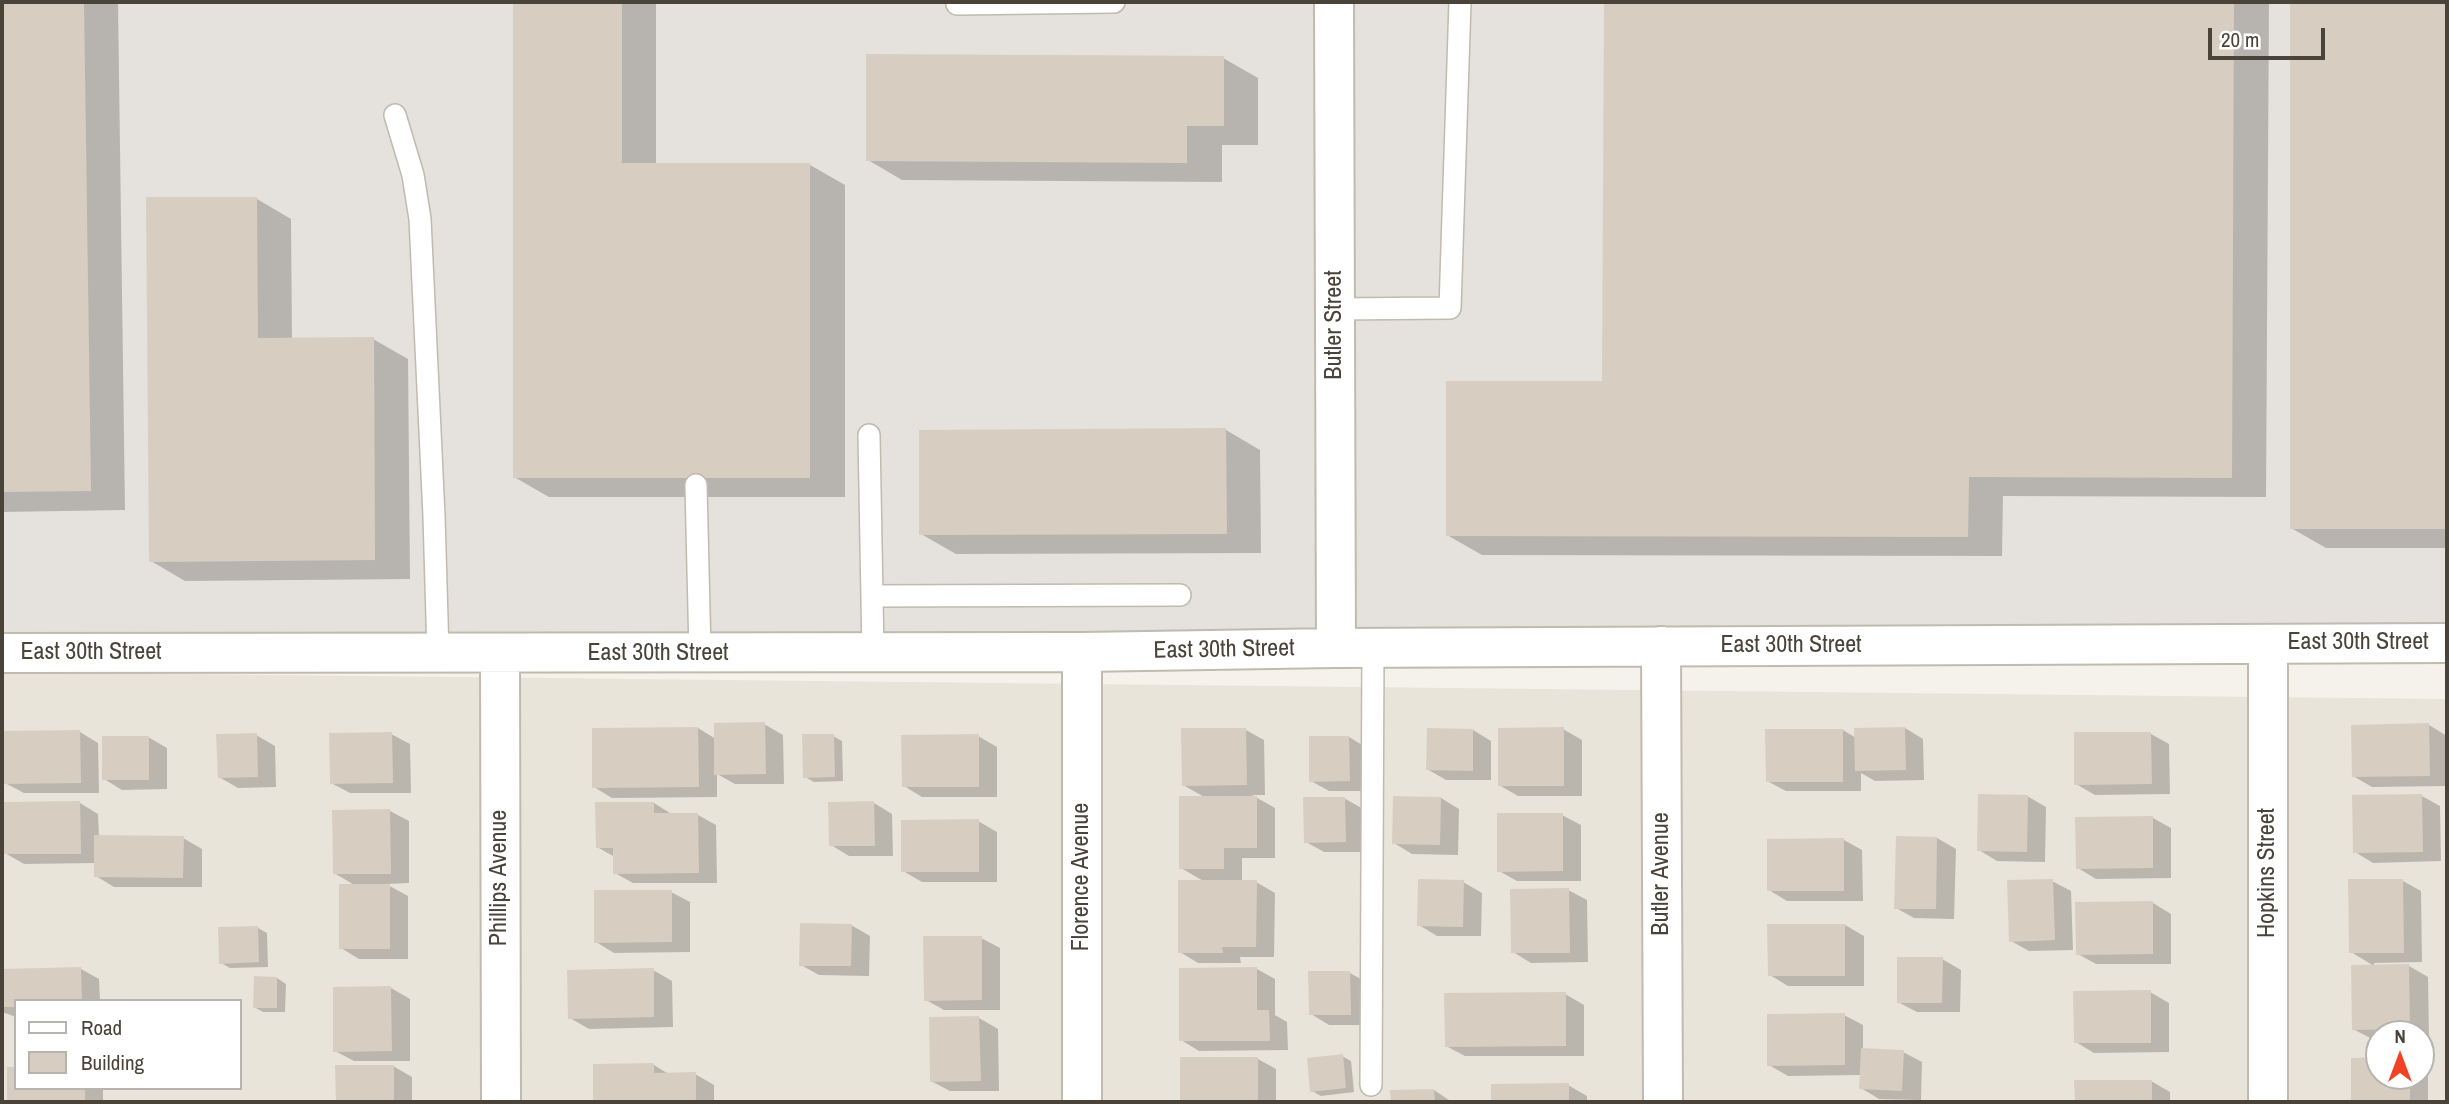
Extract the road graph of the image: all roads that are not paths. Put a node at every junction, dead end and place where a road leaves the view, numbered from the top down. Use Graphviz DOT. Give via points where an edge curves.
graph roads {
  1 [pos="1114,2"];
  2 [pos="1334,2"];
  3 [pos="1460,2"];
  4 [pos="957,4"];
  5 [pos="395,115"];
  6 [pos="1335,310"];
  7 [pos="869,435"];
  8 [pos="696,485"];
  9 [pos="1180,595"];
  10 [pos="872,596"];
  11 [pos="2447,643"];
  12 [pos="2268,644"];
  13 [pos="1661,646"];
  14 [pos="1354,648"];
  15 [pos="1082,652"];
  16 [pos="2,653"];
  17 [pos="438,653"];
  18 [pos="700,653"];
  19 [pos="873,653"];
  20 [pos="500,654"];
  21 [pos="1371,1085"];
  22 [pos="501,1102"];
  23 [pos="1082,1102"];
  24 [pos="1663,1102"];
  25 [pos="2268,1102"];
  1 -- 4 [label="lane"];
  2 -- 6 [label="street, Butler Street"];
  3 -- 6 [label="lane" via="1450,307"];
  5 -- 17 [label="lane" via="420,219"];
  6 -- 14 [label="street, Butler Street"];
  7 -- 10 [label="lane"];
  8 -- 18 [label="lane"];
  9 -- 10 [label="lane"];
  10 -- 19 [label="lane"];
  11 -- 12 [label="street, East 30th Street"];
  12 -- 13 [label="street, East 30th Street"];
  12 -- 25 [label="street, Hopkins Street"];
  13 -- 14 [label="street, East 30th Street"];
  13 -- 24 [label="street, Butler Avenue"];
  14 -- 15 [label="street, East 30th Street"];
  14 -- 21 [label="lane"];
  15 -- 19 [label="street, East 30th Street"];
  15 -- 23 [label="street, Florence Avenue"];
  16 -- 17 [label="street, East 30th Street"];
  17 -- 20 [label="street, East 30th Street"];
  18 -- 19 [label="street, East 30th Street"];
  18 -- 20 [label="street, East 30th Street"];
  20 -- 22 [label="street, Phillips Avenue"];
}
